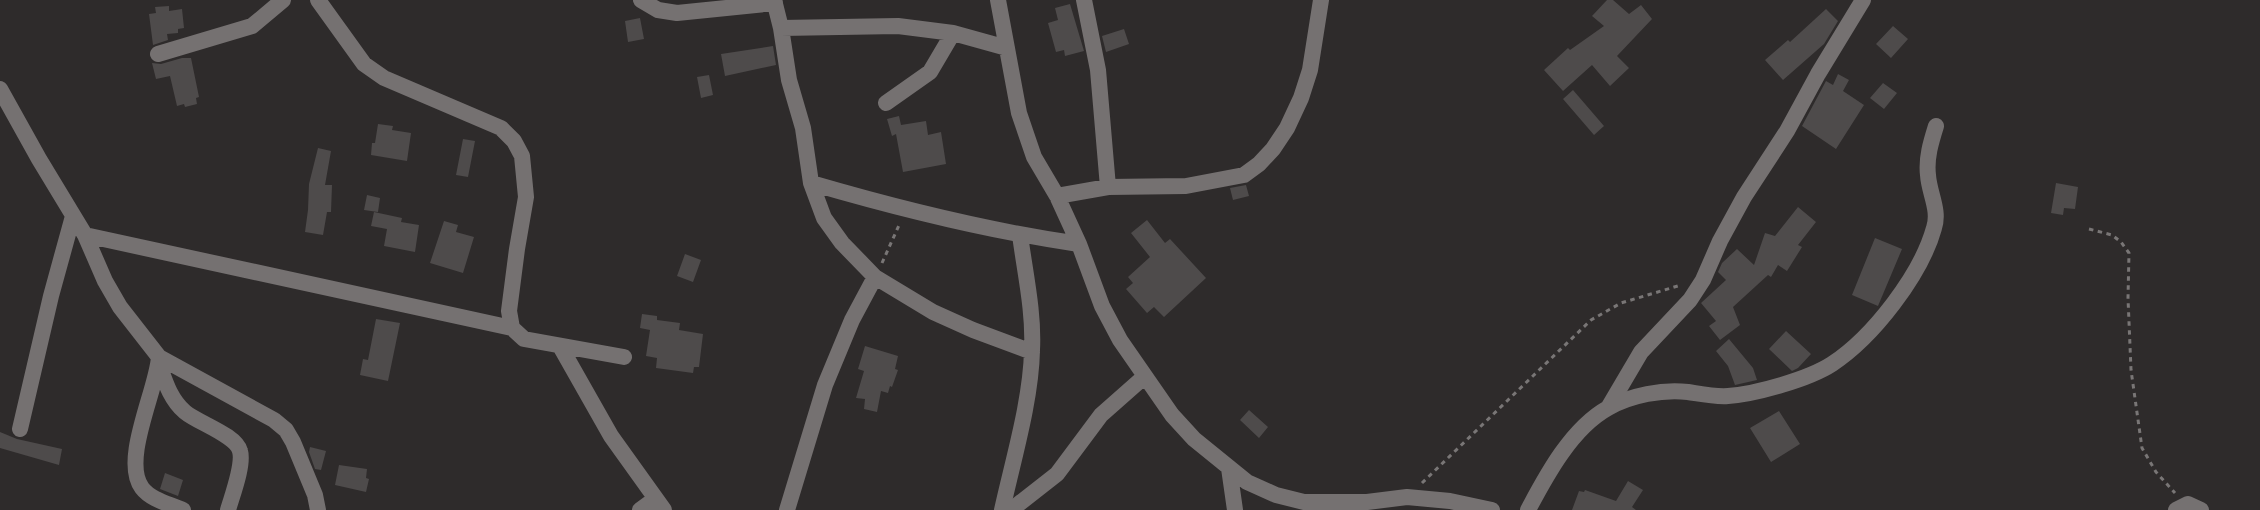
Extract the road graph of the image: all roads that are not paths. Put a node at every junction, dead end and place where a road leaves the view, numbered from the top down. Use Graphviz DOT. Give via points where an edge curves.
graph roads {
  1 [pos="283,0"];
  2 [pos="318,0"];
  3 [pos="641,0"];
  4 [pos="998,0"];
  5 [pos="1084,0"];
  6 [pos="1321,0"];
  7 [pos="1863,0"];
  8 [pos="774,2"];
  9 [pos="781,28"];
  10 [pos="953,33"];
  11 [pos="1007,48"];
  12 [pos="158,54"];
  13 [pos="0,89"];
  14 [pos="886,103"];
  15 [pos="1936,126"];
  16 [pos="811,183"];
  17 [pos="1108,187"];
  18 [pos="1057,196"];
  19 [pos="73,216"];
  20 [pos="85,235"];
  21 [pos="1020,235"];
  22 [pos="1079,244"];
  23 [pos="875,277"];
  24 [pos="512,328"];
  25 [pos="560,346"];
  26 [pos="1032,352"];
  27 [pos="624,357"];
  28 [pos="159,360"];
  29 [pos="1144,377"];
  30 [pos="1608,408"];
  31 [pos="21,429"];
  32 [pos="1229,468"];
  33 [pos="660,504"];
  34 [pos="183,510"];
  35 [pos="228,510"];
  36 [pos="318,510"];
  37 [pos="640,510"];
  38 [pos="787,510"];
  39 [pos="1002,510"];
  40 [pos="1011,510"];
  41 [pos="1235,510"];
  42 [pos="1492,510"];
  43 [pos="1528,510"];
  1 -- 12 [label="street" via="252,26"];
  2 -- 24 [label="street" via="364,64 384,78 501,128 514,141 522,156 526,197 509,311"];
  3 -- 8 [label="street" via="658,10 677,13"];
  4 -- 11 [label="street"];
  5 -- 17 [label="street" via="1098,70"];
  6 -- 17 [label="street" via="1310,70 1301,98 1274,149 1259,164 1244,175 1186,186"];
  7 -- 30 [label="street" via="1788,131 1744,197 1703,280 1690,300 1641,352"];
  8 -- 9 [label="street"];
  9 -- 10 [label="street" via="898,26"];
  9 -- 16 [label="street" via="789,80 805,136"];
  10 -- 11 [label="street"];
  10 -- 14 [label="street" via="930,72"];
  11 -- 18 [label="street" via="1019,113 1034,157"];
  13 -- 19 [label="street"];
  15 -- 30 [label="street" via="1927,173 1936,207 1935,226 1911,276 1861,341 1830,365 1750,393 1726,397 1657,393"];
  16 -- 21 [label="street" via="906,210"];
  16 -- 23 [label="street" via="824,218"];
  17 -- 18 [label="street"];
  18 -- 22 [label="street"];
  19 -- 20 [label="street"];
  19 -- 31 [label="street"];
  20 -- 24 [label="street"];
  20 -- 28 [label="street" via="120,307"];
  21 -- 22 [label="street"];
  21 -- 26 [label="street" via="1032,317"];
  22 -- 29 [label="street" via="1102,306"];
  23 -- 26 [label="street" via="933,312"];
  23 -- 38 [label="street" via="825,385"];
  24 -- 25 [label="street" via="524,339"];
  25 -- 27 [label="street"];
  25 -- 33 [label="street" via="611,436"];
  26 -- 39 [label="street"];
  28 -- 34 [label="street" via="139,433 136,473 142,488 153,497"];
  28 -- 35 [label="street" via="169,391 185,412 233,441 240,450"];
  28 -- 36 [label="street" via="274,420 285,430 310,482"];
  29 -- 32 [label="street" via="1179,423"];
  29 -- 40 [label="street" via="1101,415 1057,474"];
  30 -- 43 [label="street" via="1573,438"];
  32 -- 41 [label="street"];
  32 -- 42 [label="street" via="1247,482 1304,502 1366,502 1407,497"];
  33 -- 37 [label="street"];
}
